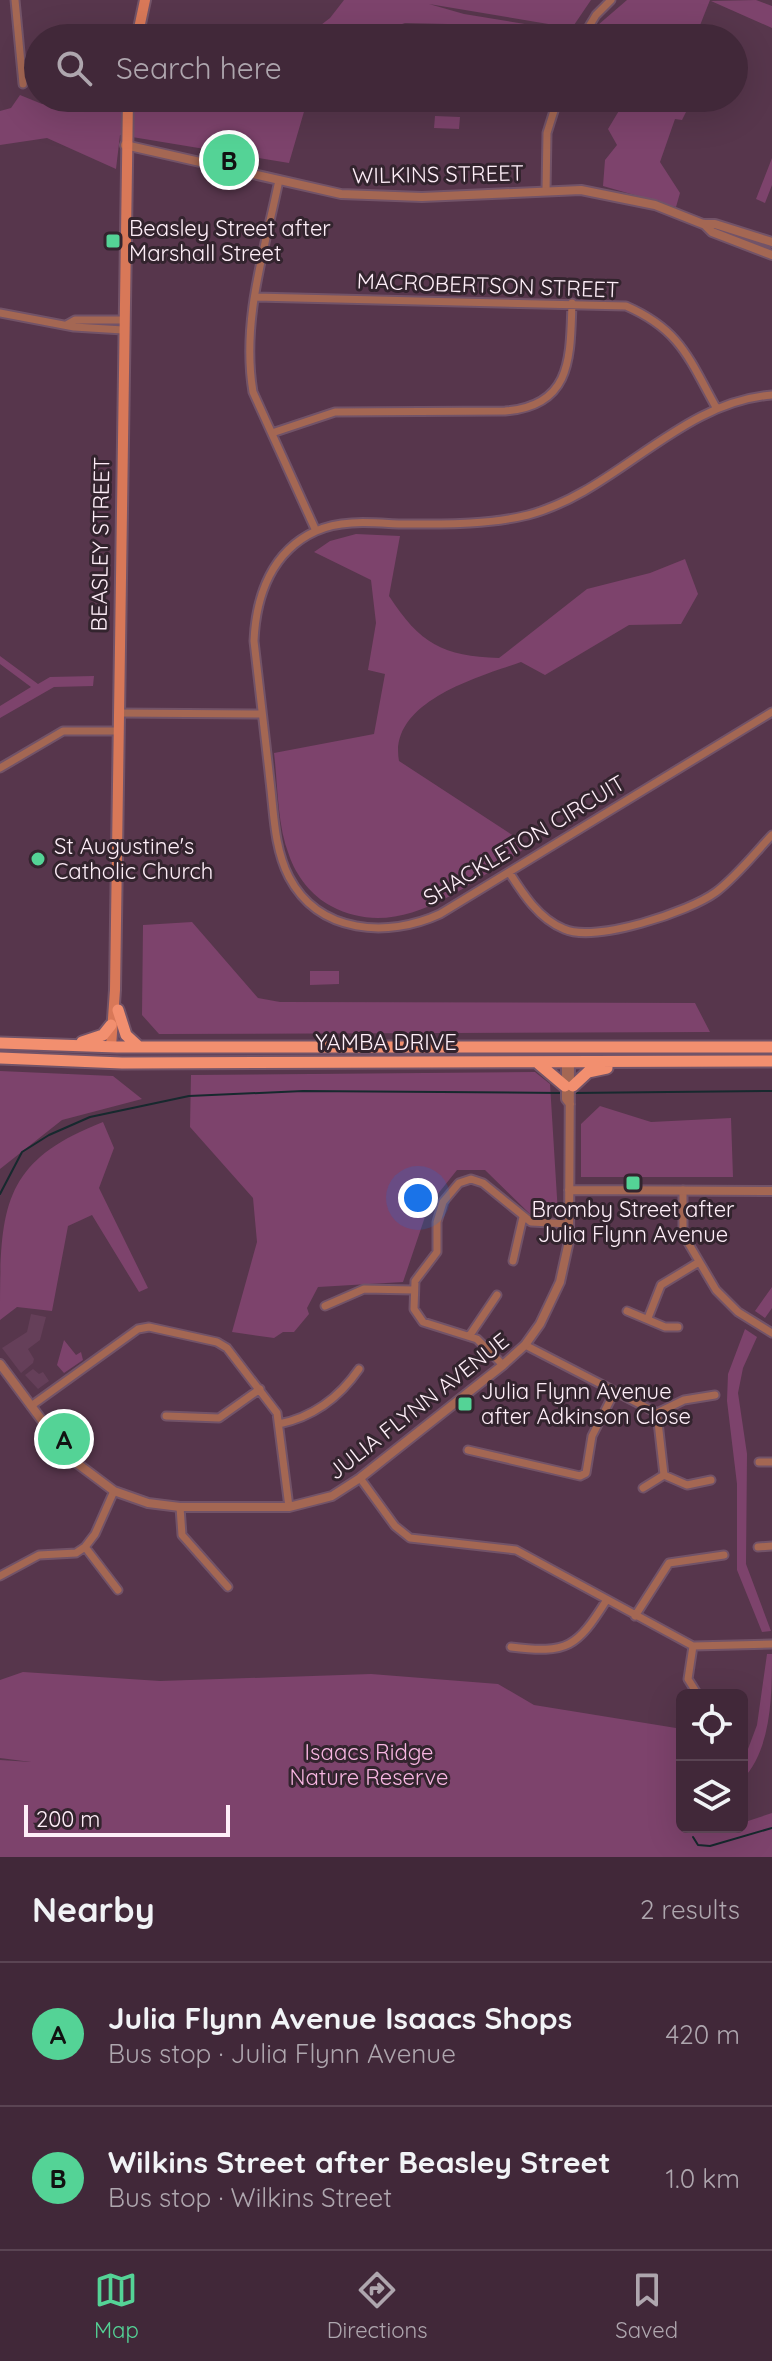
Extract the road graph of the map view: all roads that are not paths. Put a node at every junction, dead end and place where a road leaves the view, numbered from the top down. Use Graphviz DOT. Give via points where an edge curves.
graph roads {
  1 [pos="15,0"];
  2 [pos="145,0"];
  3 [pos="611,0"];
  4 [pos="140,24"];
  5 [pos="591,24"];
  6 [pos="23,84"];
  7 [pos="127,112"];
  8 [pos="554,112"];
  9 [pos="125,145"];
  10 [pos="279,180"];
  11 [pos="546,191"];
  12 [pos="703,224"];
  13 [pos="772,242"];
  14 [pos="772,255"];
  15 [pos="256,297"];
  16 [pos="572,303"];
  17 [pos="0,313"];
  18 [pos="123,325"];
  19 [pos="772,395"];
  20 [pos="717,409"];
  21 [pos="272,433"];
  22 [pos="316,531"];
  23 [pos="772,712"];
  24 [pos="118,713"];
  25 [pos="262,714"];
  26 [pos="118,731"];
  27 [pos="0,768"];
  28 [pos="772,835"];
  29 [pos="509,872"];
  30 [pos="115,990"];
  31 [pos="118,1010"];
  32 [pos="111,1025"];
  33 [pos="0,1043"];
  34 [pos="61,1046"];
  35 [pos="114,1047"];
  36 [pos="141,1047"];
  37 [pos="515,1047"];
  38 [pos="584,1047"];
  39 [pos="772,1047"];
  40 [pos="0,1058"];
  41 [pos="568,1061"];
  42 [pos="772,1061"];
  43 [pos="537,1062"];
  44 [pos="627,1062"];
  45 [pos="114,1063"];
  46 [pos="569,1086"];
  47 [pos="569,1190"];
  48 [pos="683,1190"];
  49 [pos="772,1191"];
  50 [pos="523,1217"];
  51 [pos="569,1224"];
  52 [pos="513,1261"];
  53 [pos="699,1262"];
  54 [pos="413,1290"];
  55 [pos="497,1295"];
  56 [pos="325,1306"];
  57 [pos="627,1311"];
  58 [pos="648,1318"];
  59 [pos="678,1327"];
  60 [pos="772,1333"];
  61 [pos="470,1335"];
  62 [pos="525,1345"];
  63 [pos="0,1364"];
  64 [pos="503,1365"];
  65 [pos="359,1369"];
  66 [pos="3,1375"];
  67 [pos="260,1389"];
  68 [pos="615,1391"];
  69 [pos="715,1395"];
  70 [pos="31,1406"];
  71 [pos="657,1413"];
  72 [pos="166,1416"];
  73 [pos="279,1424"];
  74 [pos="468,1450"];
  75 [pos="759,1462"];
  76 [pos="772,1462"];
  77 [pos="664,1475"];
  78 [pos="360,1478"];
  79 [pos="711,1480"];
  80 [pos="643,1488"];
  81 [pos="114,1491"];
  82 [pos="180,1507"];
  83 [pos="289,1507"];
  84 [pos="772,1546"];
  85 [pos="85,1547"];
  86 [pos="758,1547"];
  87 [pos="724,1555"];
  88 [pos="0,1576"];
  89 [pos="228,1587"];
  90 [pos="118,1590"];
  91 [pos="606,1601"];
  92 [pos="635,1616"];
  93 [pos="769,1644"];
  94 [pos="693,1646"];
  95 [pos="511,1647"];
  96 [pos="694,1689"];
  1 -- 6 [label="street"];
  2 -- 4 [label="main road"];
  3 -- 5 [label="street"];
  7 -- 9 [label="main road, BEASLEY STREET"];
  8 -- 11 [label="street" via="547,133"];
  9 -- 10 [label="street, WILKINS STREET"];
  9 -- 18 [label="main road, BEASLEY STREET"];
  10 -- 11 [label="street, WILKINS STREET" via="375,196"];
  10 -- 15 [label="street"];
  11 -- 12 [label="street, WILKINS STREET" via="617,195"];
  12 -- 13 [label="street, WILKINS STREET"];
  12 -- 14 [label="street, WILKINS STREET"];
  15 -- 16 [label="street, MACROBERTSON STREET"];
  15 -- 21 [label="street" via="249,369 253,392"];
  16 -- 20 [label="street, MACROBERTSON STREET" via="626,306 666,328 681,344"];
  16 -- 21 [label="street" via="570,359 564,376 541,403 505,411 335,412"];
  17 -- 18 [label="street" via="68,324 75,320"];
  18 -- 24 [label="main road, BEASLEY STREET"];
  19 -- 20 [label="street, SHACKLETON CIRCUIT"];
  20 -- 22 [label="street, SHACKLETON CIRCUIT" via="590,486 531,514 460,524 353,523"];
  21 -- 22 [label="street"];
  22 -- 25 [label="street, SHACKLETON CIRCUIT" via="281,558 260,597 254,641"];
  23 -- 29 [label="street, SHACKLETON CIRCUIT"];
  24 -- 25 [label="street"];
  24 -- 26 [label="main road, BEASLEY STREET"];
  25 -- 29 [label="street, SHACKLETON CIRCUIT" via="281,856 290,879 329,915 372,929 416,925"];
  26 -- 27 [label="street" via="63,731"];
  26 -- 30 [label="main road, BEASLEY STREET"];
  28 -- 29 [label="street" via="706,898 605,932 576,933 551,922"];
  30 -- 31 [label="main road, BEASLEY STREET"];
  30 -- 32 [label="main road, BEASLEY STREET"];
  31 -- 35 [label="main road, BEASLEY STREET"];
  31 -- 36 [label="main road" via="126,1035"];
  32 -- 34 [label="main road" via="101,1036"];
  32 -- 35 [label="main road, BEASLEY STREET"];
  33 -- 34 [label="main road"];
  34 -- 35 [label="main road, YAMBA DRIVE"];
  35 -- 36 [label="main road, YAMBA DRIVE"];
  35 -- 45 [label="main road"];
  36 -- 37 [label="main road, YAMBA DRIVE"];
  37 -- 38 [label="main road, YAMBA DRIVE"];
  37 -- 41 [label="main road" via="559,1052"];
  38 -- 39 [label="main road, YAMBA DRIVE"];
  38 -- 41 [label="main road"];
  40 -- 45 [label="main road, YAMBA DRIVE"];
  41 -- 43 [label="main road, YAMBA DRIVE"];
  41 -- 44 [label="main road, YAMBA DRIVE"];
  41 -- 46 [label="street, JULIA FLYNN AVENUE"];
  42 -- 44 [label="main road, YAMBA DRIVE"];
  43 -- 45 [label="main road, YAMBA DRIVE"];
  43 -- 46 [label="main road"];
  44 -- 46 [label="main road" via="588,1072"];
  46 -- 47 [label="street, JULIA FLYNN AVENUE"];
  47 -- 48 [label="street"];
  47 -- 51 [label="street, JULIA FLYNN AVENUE"];
  48 -- 49 [label="street"];
  48 -- 53 [label="street" via="683,1234"];
  50 -- 51 [label="street" via="539,1224"];
  50 -- 52 [label="street"];
  50 -- 54 [label="street" via="483,1183 459,1183 438,1211 437,1252"];
  51 -- 62 [label="street, JULIA FLYNN AVENUE" via="560,1282"];
  53 -- 58 [label="street" via="661,1285"];
  53 -- 60 [label="street" via="738,1312"];
  54 -- 56 [label="street" via="364,1289"];
  54 -- 61 [label="street" via="414,1309 423,1322"];
  55 -- 61 [label="street"];
  57 -- 58 [label="street"];
  58 -- 59 [label="street"];
  61 -- 64 [label="street"];
  62 -- 64 [label="street, JULIA FLYNN AVENUE"];
  62 -- 68 [label="street"];
  63 -- 66 [label="street, JULIA FLYNN AVENUE"];
  64 -- 78 [label="street, JULIA FLYNN AVENUE"];
  65 -- 73 [label="street" via="347,1386 306,1419"];
  66 -- 70 [label="street, JULIA FLYNN AVENUE"];
  67 -- 70 [label="street" via="217,1342 149,1327 133,1331"];
  67 -- 72 [label="street" via="219,1418"];
  67 -- 73 [label="street"];
  68 -- 71 [label="street"];
  68 -- 74 [label="street" via="592,1436 588,1476"];
  69 -- 71 [label="street" via="684,1400"];
  70 -- 81 [label="street, JULIA FLYNN AVENUE" via="70,1458"];
  71 -- 77 [label="street"];
  73 -- 83 [label="street"];
  75 -- 76 [label="street"];
  77 -- 79 [label="street" via="687,1485"];
  77 -- 80 [label="street"];
  78 -- 83 [label="street, JULIA FLYNN AVENUE" via="332,1496"];
  78 -- 91 [label="street" via="410,1538 516,1550"];
  81 -- 82 [label="street, JULIA FLYNN AVENUE"];
  81 -- 85 [label="street"];
  82 -- 83 [label="street, JULIA FLYNN AVENUE"];
  82 -- 89 [label="street" via="182,1535"];
  84 -- 86 [label="street"];
  85 -- 88 [label="street" via="76,1553 39,1555"];
  85 -- 90 [label="street"];
  87 -- 92 [label="street" via="669,1563"];
  91 -- 92 [label="street"];
  91 -- 95 [label="street" via="572,1645"];
  92 -- 94 [label="street"];
  93 -- 94 [label="street"];
  94 -- 96 [label="street" via="688,1679"];
}
